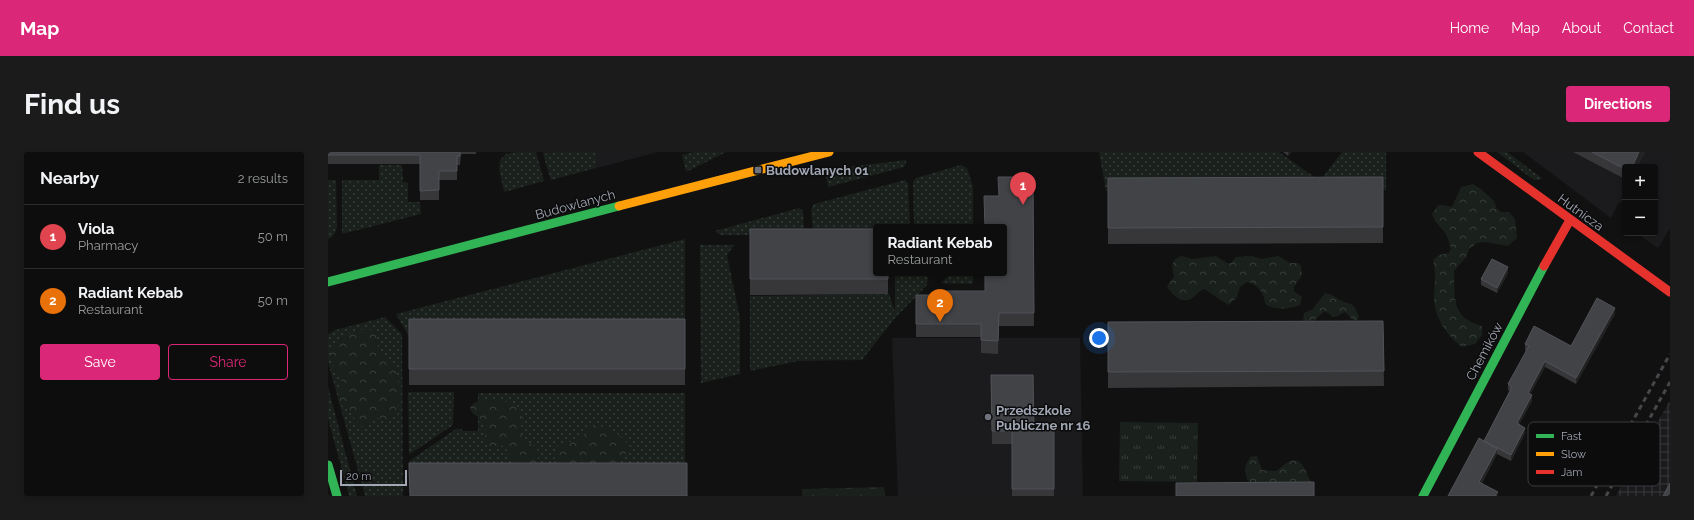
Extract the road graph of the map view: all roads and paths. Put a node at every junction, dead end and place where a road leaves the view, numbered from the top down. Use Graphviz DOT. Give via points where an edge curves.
graph roads {
  1 [pos="829,152"];
  2 [pos="1478,152"];
  3 [pos="1570,220"];
  4 [pos="328,282"];
  5 [pos="1670,292"];
  6 [pos="328,465"];
  7 [pos="337,496"];
  8 [pos="1423,496"];
  1 -- 4 [label="street, Budowlanych"];
  2 -- 3 [label="street, Hutnicza"];
  3 -- 5 [label="street, Hutnicza"];
  3 -- 8 [label="street, Chemików"];
  6 -- 7 [label="street"];
}
